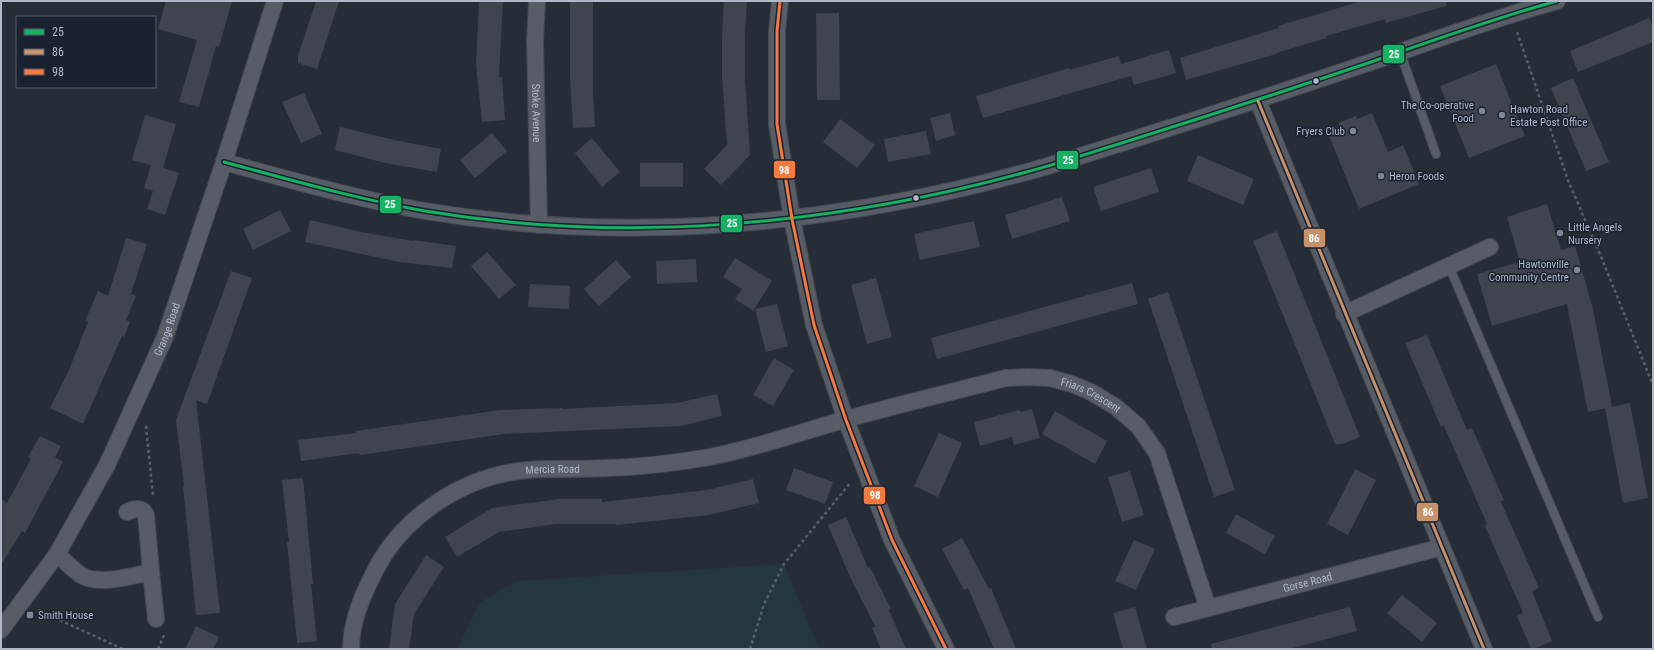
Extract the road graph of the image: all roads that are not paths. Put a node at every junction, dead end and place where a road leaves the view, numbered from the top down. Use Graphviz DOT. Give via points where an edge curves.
graph roads {
  1 [pos="275,1"];
  2 [pos="537,1"];
  3 [pos="780,1"];
  4 [pos="1557,1"];
  5 [pos="1518,8"];
  6 [pos="1400,52"];
  7 [pos="1258,101"];
  8 [pos="1436,154"];
  9 [pos="224,162"];
  10 [pos="792,219"];
  11 [pos="539,225"];
  12 [pos="1490,247"];
  13 [pos="1449,266"];
  14 [pos="1344,314"];
  15 [pos="846,420"];
  16 [pos="127,512"];
  17 [pos="1442,547"];
  18 [pos="57,554"];
  19 [pos="151,572"];
  20 [pos="1208,608"];
  21 [pos="1598,617"];
  22 [pos="1174,618"];
  23 [pos="156,619"];
  24 [pos="1,630"];
  25 [pos="351,649"];
  26 [pos="946,649"];
  27 [pos="1484,649"];
  1 -- 9 [label="street, Grange Road"];
  2 -- 11 [label="street, Stoke Avenue" via="535,42"];
  3 -- 10 [label="street" via="777,32 777,124"];
  4 -- 5 [label="street"];
  5 -- 6 [label="street"];
  6 -- 7 [label="street"];
  6 -- 8 [label="lane"];
  7 -- 10 [label="street" via="1019,174 916,198"];
  7 -- 14 [label="street"];
  9 -- 11 [label="street" via="330,192 426,211"];
  9 -- 18 [label="street, Grange Road" via="165,337 107,465"];
  10 -- 11 [label="street" via="681,228"];
  10 -- 15 [label="street" via="814,325"];
  12 -- 13 [label="street"];
  13 -- 14 [label="street"];
  13 -- 21 [label="lane"];
  14 -- 17 [label="street"];
  15 -- 20 [label="street, Friars Crescent" via="1006,378 1050,378 1091,392 1116,407 1138,426 1157,453"];
  15 -- 25 [label="street, Mercia Road" via="711,457 640,467 517,471 498,475 456,492 416,518 398,536 381,559 357,610"];
  15 -- 26 [label="street" via="892,540"];
  16 -- 19 [label="street" via="136,508 146,516"];
  17 -- 20 [label="street, Gorse Road"];
  17 -- 27 [label="street"];
  18 -- 19 [label="street" via="81,575 90,579 126,578"];
  18 -- 24 [label="street, Grange Road"];
  19 -- 23 [label="street"];
  20 -- 22 [label="street, Gorse Road"];
}
